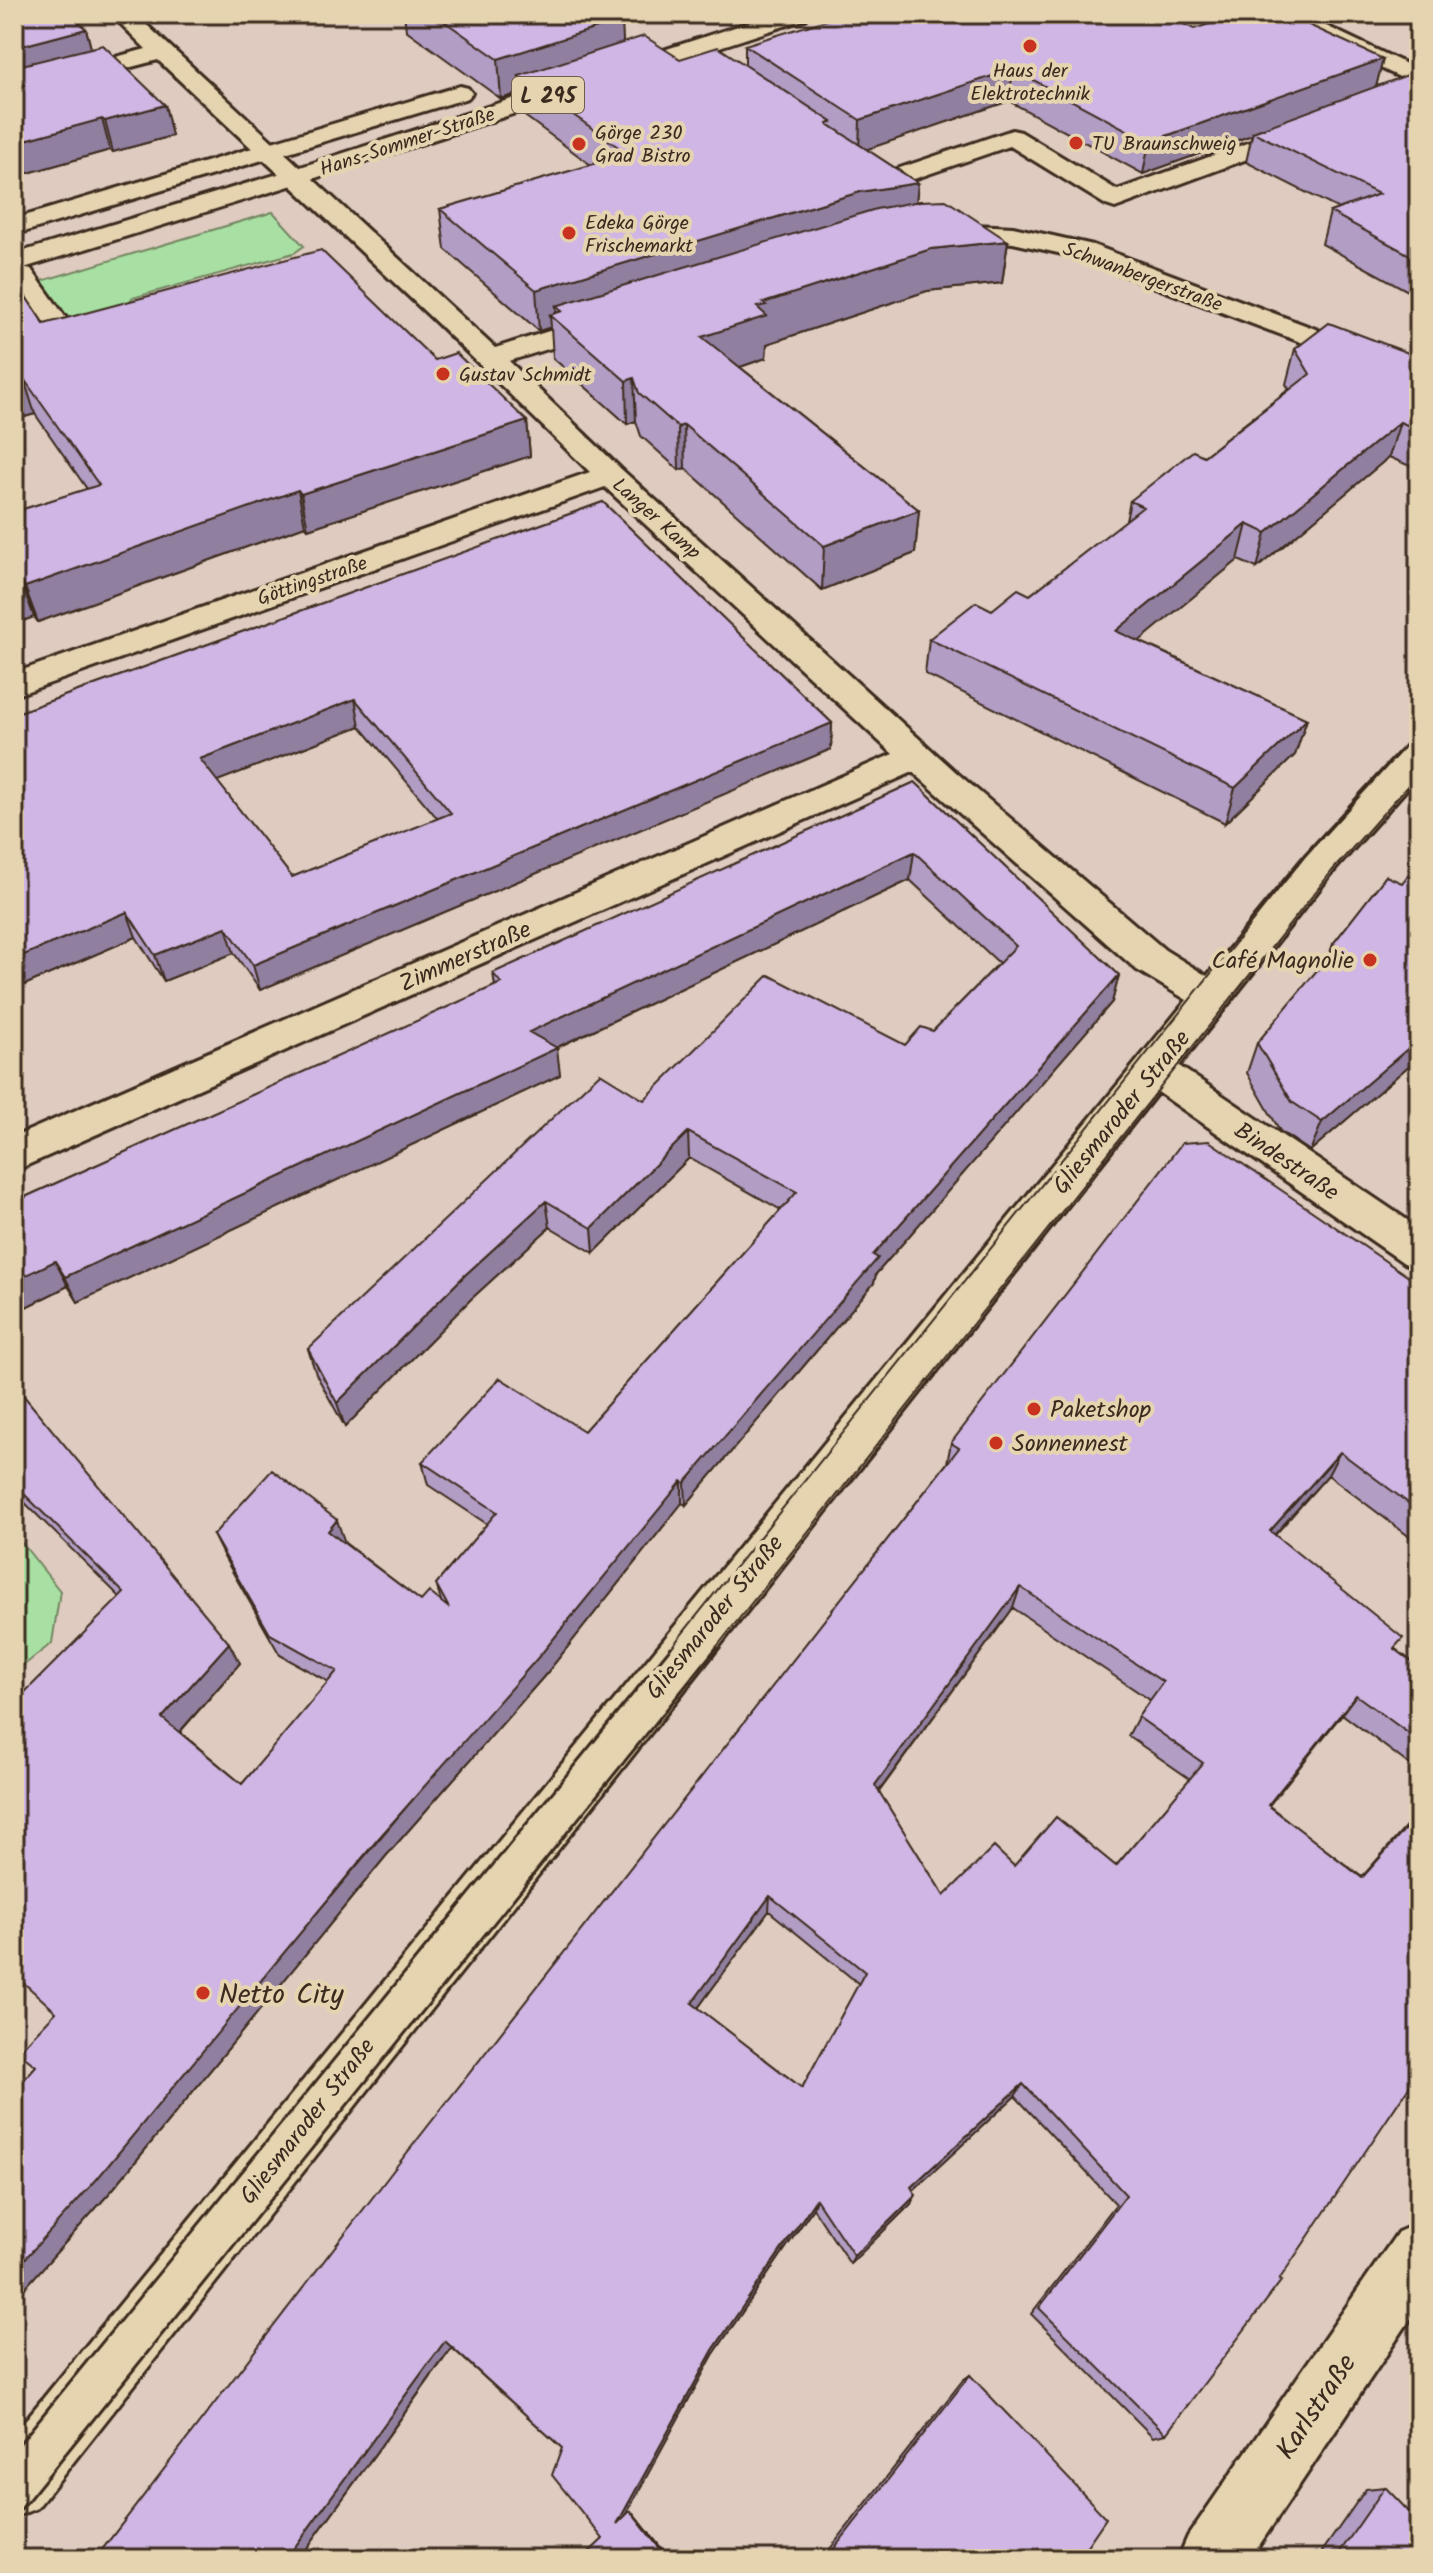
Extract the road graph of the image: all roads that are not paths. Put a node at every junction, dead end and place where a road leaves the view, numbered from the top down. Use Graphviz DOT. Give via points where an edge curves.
graph roads {
  1 [pos="122,14"];
  2 [pos="798,14"];
  3 [pos="1283,14"];
  4 [pos="683,50"];
  5 [pos="161,52"];
  6 [pos="707,66"];
  7 [pos="1419,79"];
  8 [pos="483,86"];
  9 [pos="1419,86"];
  10 [pos="14,91"];
  11 [pos="1390,97"];
  12 [pos="1332,119"];
  13 [pos="832,149"];
  14 [pos="269,150"];
  15 [pos="297,176"];
  16 [pos="14,227"];
  17 [pos="916,232"];
  18 [pos="18,269"];
  19 [pos="630,315"];
  20 [pos="123,319"];
  21 [pos="491,358"];
  22 [pos="1419,378"];
  23 [pos="610,475"];
  24 [pos="14,685"];
  25 [pos="1419,753"];
  26 [pos="917,757"];
  27 [pos="1213,997"];
  28 [pos="1156,1070"];
  29 [pos="14,1155"];
  30 [pos="1419,1251"];
  31 [pos="1419,2253"];
  32 [pos="14,2485"];
  33 [pos="1211,2559"];
  1 -- 5 [label="street, Langer Kamp"];
  2 -- 4 [label="street, Hans-Sommer-Straße / L 295"];
  3 -- 7 [label="street"];
  4 -- 6 [label="street"];
  4 -- 15 [label="street, Hans-Sommer-Straße / L 295"];
  5 -- 10 [label="street"];
  5 -- 14 [label="street, Langer Kamp"];
  8 -- 14 [label="street, Hans-Sommer-Straße / L 295"];
  9 -- 11 [label="street"];
  12 -- 13 [label="street" via="1115,200 1012,137 882,182"];
  14 -- 15 [label="street, Langer Kamp"];
  14 -- 16 [label="street, Hans-Sommer-Straße / L 295"];
  15 -- 18 [label="street, Hans-Sommer-Straße / L 295"];
  15 -- 21 [label="street, Langer Kamp" via="361,254"];
  17 -- 22 [label="street, Schwanbergerstraße" via="1013,235 1084,251"];
  18 -- 20 [label="street" via="64,336"];
  19 -- 21 [label="street"];
  21 -- 23 [label="street, Langer Kamp"];
  23 -- 24 [label="street, Göttingstraße"];
  23 -- 26 [label="street, Langer Kamp"];
  25 -- 27 [label="street, Gliesmaroder Straße" via="1319,864"];
  26 -- 27 [label="street, Langer Kamp" via="1151,960"];
  26 -- 29 [label="street, Zimmerstraße"];
  27 -- 28 [label="street, Gliesmaroder Straße"];
  28 -- 30 [label="street, Bindestraße"];
  28 -- 32 [label="street, Gliesmaroder Straße"];
  31 -- 33 [label="street, Karlstraße"];
}
